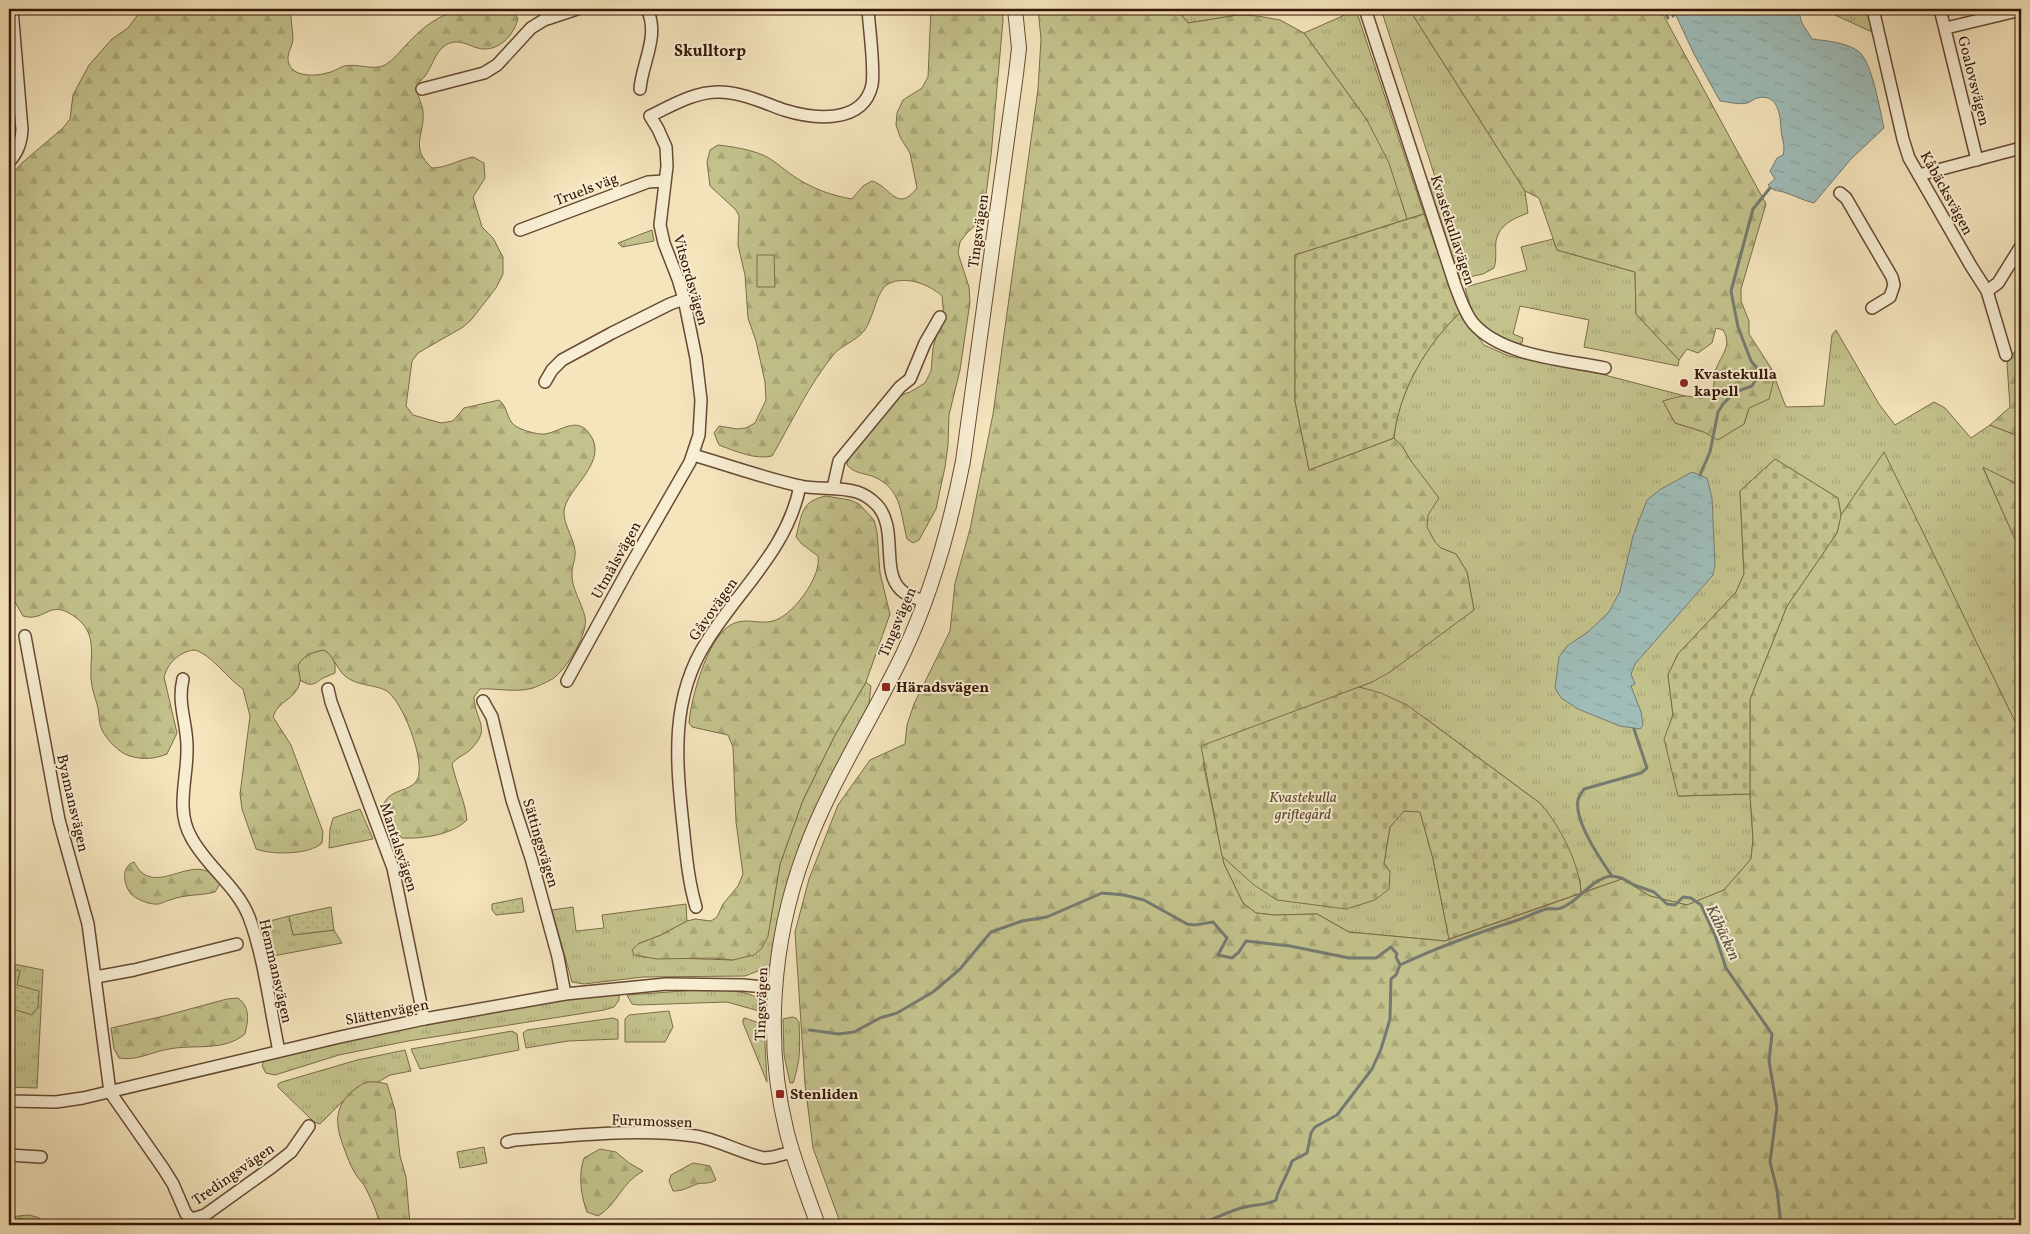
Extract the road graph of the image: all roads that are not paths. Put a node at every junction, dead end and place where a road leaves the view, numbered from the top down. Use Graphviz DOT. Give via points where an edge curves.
graph roads {
  1 [pos="12,9"];
  2 [pos="577,9"];
  3 [pos="647,9"];
  4 [pos="868,9"];
  5 [pos="1015,9"];
  6 [pos="1365,9"];
  7 [pos="1873,9"];
  8 [pos="1940,9"];
  9 [pos="2021,10"];
  10 [pos="1946,28"];
  11 [pos="422,89"];
  12 [pos="640,90"];
  13 [pos="2021,148"];
  14 [pos="1977,160"];
  15 [pos="9,162"];
  16 [pos="1919,174"];
  17 [pos="664,181"];
  18 [pos="1840,192"];
  19 [pos="520,230"];
  20 [pos="2021,246"];
  21 [pos="1988,291"];
  22 [pos="684,299"];
  23 [pos="1872,308"];
  24 [pos="940,317"];
  25 [pos="2006,355"];
  26 [pos="1605,368"];
  27 [pos="545,382"];
  28 [pos="693,455"];
  29 [pos="800,486"];
  30 [pos="833,488"];
  31 [pos="925,602"];
  32 [pos="25,636"];
  33 [pos="183,679"];
  34 [pos="567,681"];
  35 [pos="328,689"];
  36 [pos="483,701"];
  37 [pos="696,907"];
  38 [pos="237,944"];
  39 [pos="96,977"];
  40 [pos="775,988"];
  41 [pos="565,994"];
  42 [pos="424,1019"];
  43 [pos="279,1051"];
  44 [pos="110,1092"];
  45 [pos="9,1101"];
  46 [pos="309,1126"];
  47 [pos="508,1142"];
  48 [pos="792,1152"];
  49 [pos="9,1155"];
  50 [pos="41,1157"];
  51 [pos="818,1225"];
  1 -- 15 [label="street" via="22,130 18,150"];
  2 -- 11 [label="street" via="531,28 490,70"];
  3 -- 12 [label="street" via="652,31"];
  4 -- 17 [label="street, Vitsordsvägen" via="872,83 867,97 857,108 831,116 804,115 737,94 715,92 694,96 650,116 666,147"];
  5 -- 31 [label="street, Tingsvägen" via="1018,40 1016,74 963,461"];
  6 -- 26 [label="street, Kvastekullavägen" via="1466,313 1482,332 1502,344"];
  7 -- 16 [label="street, Kåbäcksvägen" via="1903,140"];
  8 -- 10 [label="street, Goalovsvägen"];
  9 -- 10 [label="street"];
  10 -- 14 [label="street, Goalovsvägen"];
  13 -- 14 [label="street"];
  14 -- 16 [label="street"];
  16 -- 21 [label="street, Kåbäcksvägen"];
  17 -- 19 [label="street, Truels väg" via="648,182"];
  17 -- 22 [label="street, Vitsordsvägen" via="660,225"];
  18 -- 23 [label="street" via="1892,277 1894,285 1890,297"];
  20 -- 21 [label="street" via="1998,283"];
  21 -- 25 [label="street, Kåbäcksvägen"];
  22 -- 27 [label="street" via="562,360"];
  22 -- 28 [label="street, Vitsordsvägen" via="701,400 699,435"];
  24 -- 30 [label="street" via="910,379 839,461"];
  28 -- 29 [label="street"];
  28 -- 34 [label="street, Utmålsvägen"];
  29 -- 30 [label="street"];
  29 -- 37 [label="street, Gåvovägen" via="795,508 780,539 706,641 693,669 679,716 678,774 690,887"];
  30 -- 31 [label="street" via="858,492 876,504 886,521 892,576 896,584"];
  31 -- 40 [label="street, Tingsvägen" via="903,654 833,789 804,854 784,927"];
  32 -- 39 [label="street, Byamansvägen" via="59,820 88,924"];
  33 -- 43 [label="street, Hemmansvägen" via="180,693 187,747 184,823 197,847 233,890 250,919"];
  35 -- 42 [label="street, Mantalsvägen" via="393,868"];
  36 -- 41 [label="street, Sättingsvägen" via="492,717 512,800 558,957"];
  38 -- 39 [label="street"];
  39 -- 44 [label="street, Byamansvägen"];
  40 -- 41 [label="street, Slättenvägen" via="666,984"];
  40 -- 48 [label="street, Tingsvägen" via="777,1072"];
  41 -- 42 [label="street, Slättenvägen"];
  42 -- 43 [label="street, Slättenvägen"];
  43 -- 44 [label="street, Slättenvägen"];
  44 -- 45 [label="street, Slättenvägen" via="56,1102"];
  44 -- 46 [label="street, Tredingsvägen" via="163,1168 192,1220 205,1215 291,1152"];
  47 -- 48 [label="street, Furumossen" via="594,1134 652,1134 706,1138 764,1158"];
  48 -- 51 [label="street, Tingsvägen"];
  49 -- 50 [label="street"];
}
